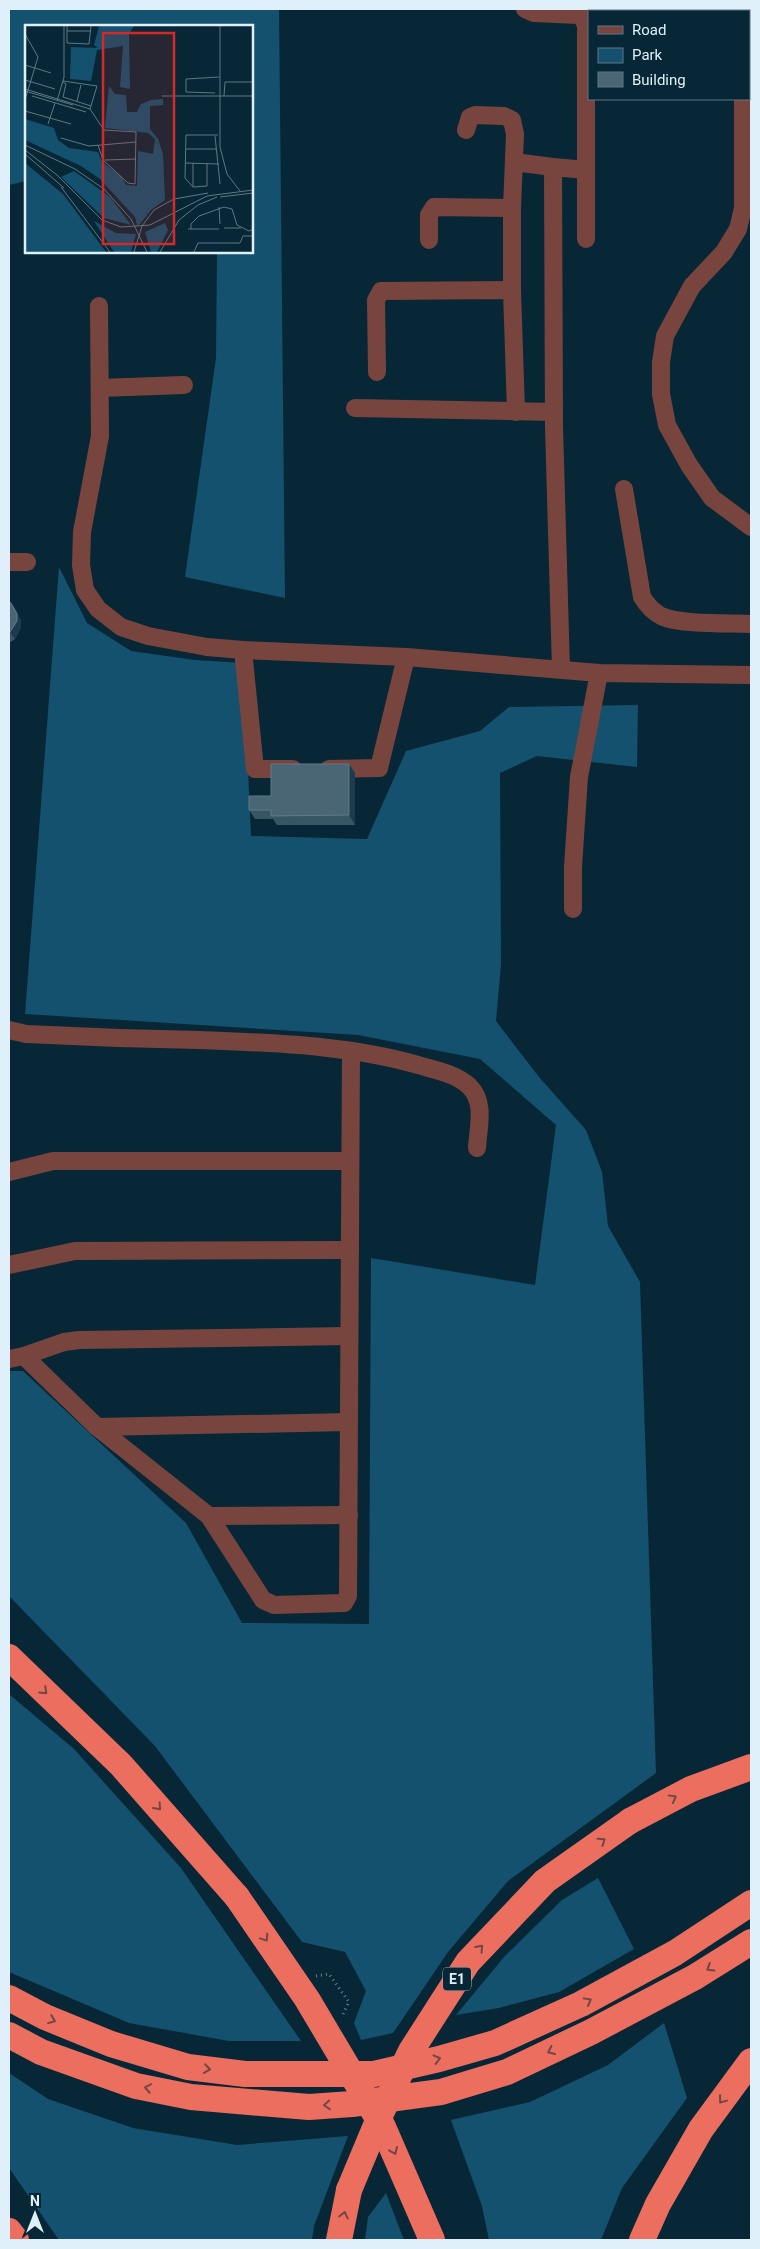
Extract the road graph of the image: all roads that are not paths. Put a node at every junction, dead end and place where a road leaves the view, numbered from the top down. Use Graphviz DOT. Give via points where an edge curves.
graph roads {
  1 [pos="525,9"];
  2 [pos="742,100"];
  3 [pos="466,130"];
  4 [pos="514,162"];
  5 [pos="554,168"];
  6 [pos="586,170"];
  7 [pos="747,206"];
  8 [pos="512,208"];
  9 [pos="586,239"];
  10 [pos="429,240"];
  11 [pos="512,290"];
  12 [pos="99,306"];
  13 [pos="377,372"];
  14 [pos="184,385"];
  15 [pos="100,388"];
  16 [pos="355,408"];
  17 [pos="516,412"];
  18 [pos="554,412"];
  19 [pos="624,489"];
  20 [pos="751,527"];
  21 [pos="9,562"];
  22 [pos="27,562"];
  23 [pos="751,624"];
  24 [pos="243,650"];
  25 [pos="406,657"];
  26 [pos="561,669"];
  27 [pos="599,673"];
  28 [pos="751,675"];
  29 [pos="573,909"];
  30 [pos="9,1030"];
  31 [pos="351,1051"];
  32 [pos="477,1148"];
  33 [pos="350,1161"];
  34 [pos="9,1172"];
  35 [pos="350,1250"];
  36 [pos="9,1266"];
  37 [pos="349,1336"];
  38 [pos="16,1358"];
  39 [pos="349,1422"];
  40 [pos="97,1427"];
  41 [pos="349,1515"];
  42 [pos="209,1516"];
  43 [pos="9,1657"];
  44 [pos="751,1767"];
  45 [pos="751,1903"];
  46 [pos="751,1942"];
  47 [pos="9,1998"];
  48 [pos="9,2035"];
  49 [pos="751,2061"];
  50 [pos="9,2231"];
  51 [pos="16,2240"];
  52 [pos="339,2240"];
  53 [pos="432,2240"];
  54 [pos="642,2240"];
  1 -- 6 [label="street" via="534,13 574,14 585,21"];
  2 -- 7 [label="street"];
  3 -- 4 [label="street" via="470,117 475,115 504,116 512,120"];
  4 -- 5 [label="street"];
  4 -- 8 [label="street"];
  5 -- 6 [label="street"];
  5 -- 18 [label="street"];
  6 -- 9 [label="street"];
  7 -- 20 [label="street" via="724,252 692,286 666,336 661,362 661,394 667,425 689,465 712,498"];
  8 -- 10 [label="street" via="434,207 429,215"];
  8 -- 11 [label="street"];
  11 -- 13 [label="street" via="381,292 376,300"];
  11 -- 17 [label="street"];
  12 -- 15 [label="street"];
  14 -- 15 [label="street"];
  15 -- 24 [label="street" via="100,436 82,532 81,565 85,590 98,609 121,627 148,636"];
  16 -- 17 [label="street"];
  17 -- 18 [label="street"];
  18 -- 26 [label="street"];
  19 -- 23 [label="street" via="642,597 649,608 678,620"];
  21 -- 22 [label="street"];
  24 -- 25 [label="street"];
  24 -- 25 [label="street" via="255,769 379,768"];
  25 -- 26 [label="street"];
  26 -- 27 [label="street"];
  27 -- 28 [label="street"];
  27 -- 29 [label="street" via="579,777"];
  30 -- 31 [label="street" via="26,1034 268,1043"];
  31 -- 32 [label="street" via="450,1074 469,1086 480,1109"];
  31 -- 33 [label="street"];
  33 -- 34 [label="street" via="54,1162"];
  33 -- 35 [label="street"];
  35 -- 36 [label="street" via="75,1251"];
  35 -- 37 [label="street"];
  37 -- 38 [label="street" via="78,1340"];
  37 -- 39 [label="street"];
  38 -- 40 [label="street"];
  39 -- 40 [label="street"];
  39 -- 41 [label="street"];
  40 -- 42 [label="street"];
  41 -- 42 [label="street"];
  41 -- 42 [label="street" via="348,1596 344,1604 330,1605 274,1605 263,1600"];
  43 -- 53 [label="highway, one-way, bridge" via="120,1765 237,1897 307,1999 383,2127"];
  52 -- 44 [label="highway, E1, one-way, bridge" via="349,2190 382,2110 411,2050 468,1962 545,1881 630,1821 690,1788"];
  47 -- 45 [label="highway, one-way" via="45,2017 111,2044 188,2067 245,2074 374,2074 495,2043 581,2004 676,1953"];
  46 -- 48 [label="highway, one-way" via="695,1977 592,2032 507,2072 442,2092 352,2104 300,2106 191,2097 145,2088 92,2072"];
  49 -- 54 [label="highway, one-way" via="701,2129 658,2204"];
  50 -- 51 [label="highway"];
}
